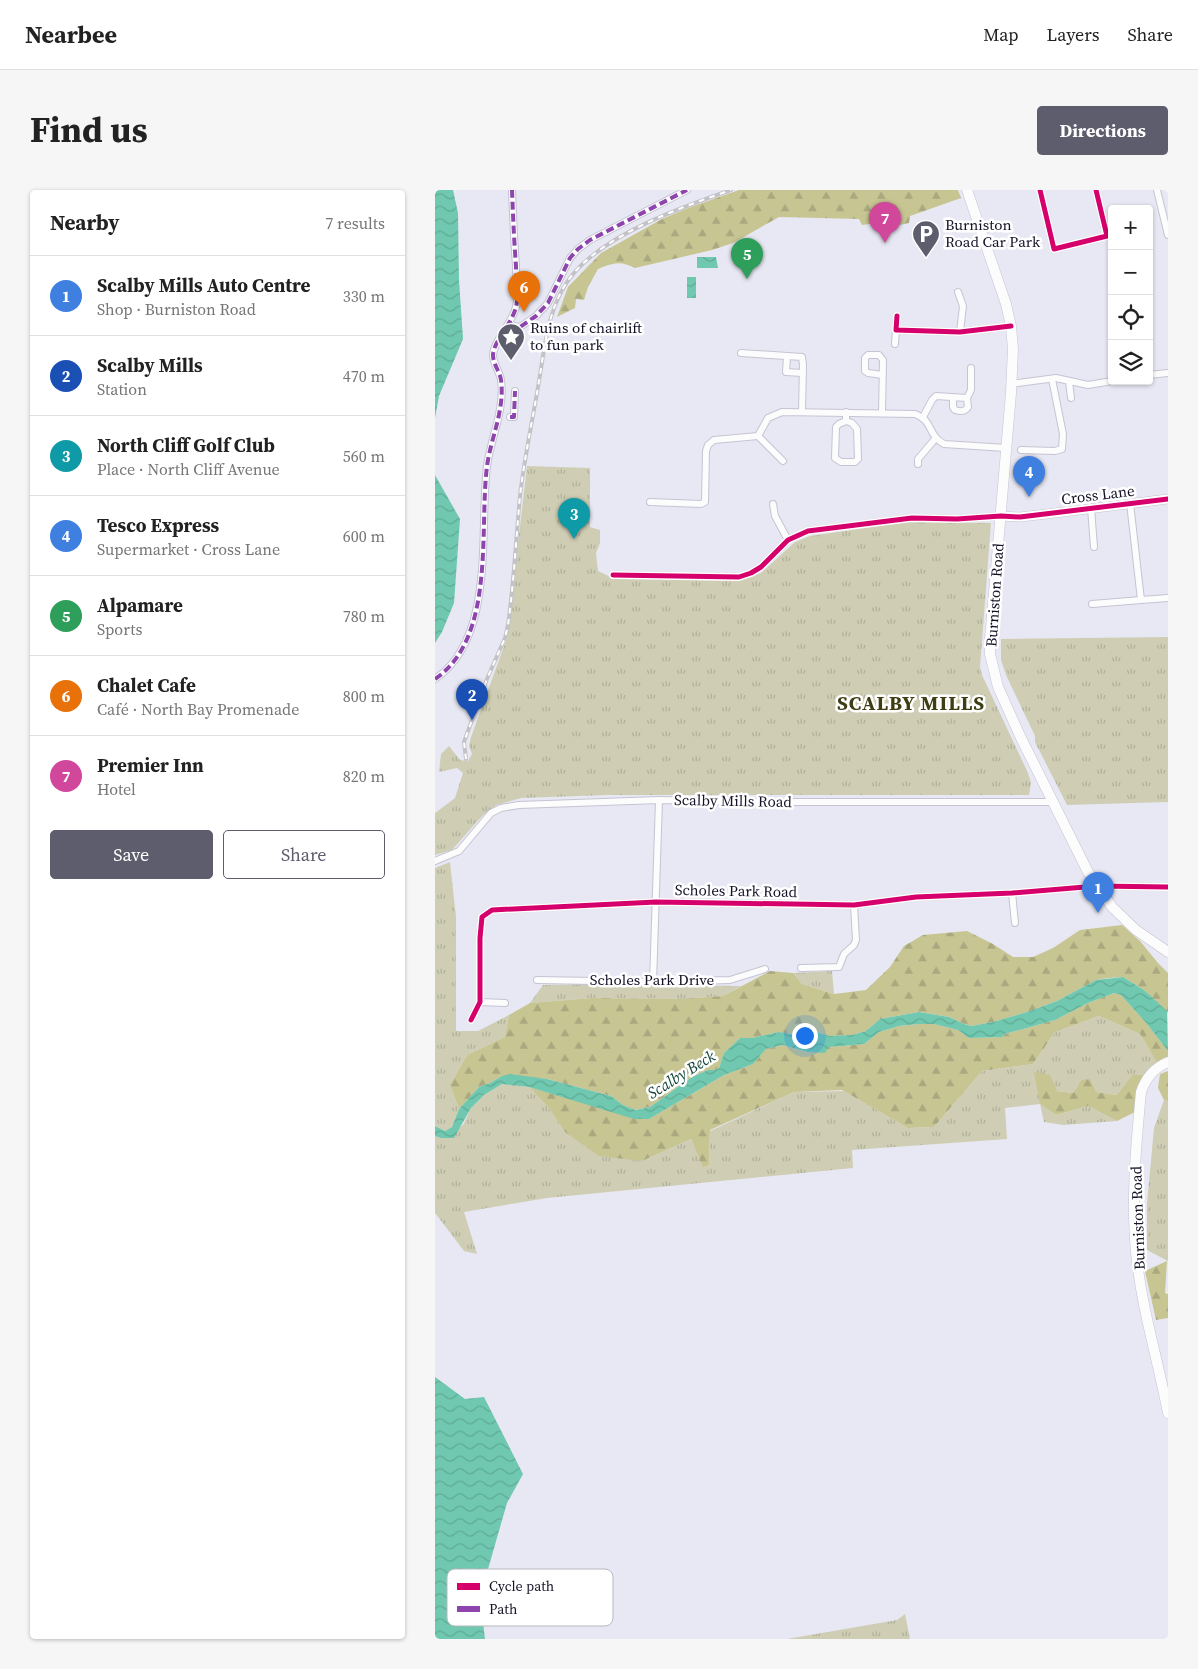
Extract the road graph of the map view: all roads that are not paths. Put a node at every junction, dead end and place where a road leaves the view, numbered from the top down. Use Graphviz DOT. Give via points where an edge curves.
graph roads {
  1 [pos="512,190"];
  2 [pos="687,190"];
  3 [pos="967,190"];
  4 [pos="1040,190"];
  5 [pos="1096,190"];
  6 [pos="1157,190"];
  7 [pos="1168,235"];
  8 [pos="958,292"];
  9 [pos="897,316"];
  10 [pos="510,323"];
  11 [pos="1011,326"];
  12 [pos="897,330"];
  13 [pos="960,332"];
  14 [pos="895,344"];
  15 [pos="741,353"];
  16 [pos="787,356"];
  17 [pos="971,368"];
  18 [pos="802,373"];
  19 [pos="1168,373"];
  20 [pos="883,375"];
  21 [pos="1153,375"];
  22 [pos="1052,379"];
  23 [pos="1069,381"];
  24 [pos="1108,382"];
  25 [pos="1011,384"];
  26 [pos="515,391"];
  27 [pos="953,398"];
  28 [pos="967,398"];
  29 [pos="1071,398"];
  30 [pos="802,412"];
  31 [pos="846,412"];
  32 [pos="882,413"];
  33 [pos="510,416"];
  34 [pos="923,417"];
  35 [pos="846,421"];
  36 [pos="758,436"];
  37 [pos="935,439"];
  38 [pos="1006,448"];
  39 [pos="1021,450"];
  40 [pos="783,462"];
  41 [pos="918,464"];
  42 [pos="1168,499"];
  43 [pos="651,502"];
  44 [pos="1130,503"];
  45 [pos="773,504"];
  46 [pos="1091,508"];
  47 [pos="1001,516"];
  48 [pos="788,540"];
  49 [pos="1094,546"];
  50 [pos="613,575"];
  51 [pos="1168,598"];
  52 [pos="1141,600"];
  53 [pos="1092,604"];
  54 [pos="435,679"];
  55 [pos="659,800"];
  56 [pos="1052,802"];
  57 [pos="435,861"];
  58 [pos="1097,886"];
  59 [pos="1168,887"];
  60 [pos="1012,893"];
  61 [pos="656,902"];
  62 [pos="854,905"];
  63 [pos="1015,924"];
  64 [pos="1168,952"];
  65 [pos="801,968"];
  66 [pos="765,969"];
  67 [pos="537,980"];
  68 [pos="653,982"];
  69 [pos="480,1002"];
  70 [pos="505,1003"];
  71 [pos="471,1020"];
  72 [pos="1167,1062"];
  73 [pos="1168,1413"];
  1 -- 10 [label="street" via="517,287 516,307"];
  2 -- 10 [label="street" via="578,249 538,315 520,327"];
  3 -- 11 [label="main road, Burniston Road"];
  4 -- 5 [label="street" via="1054,249 1107,236"];
  6 -- 7 [label="street"];
  8 -- 13 [label="street" via="963,306"];
  9 -- 12 [label="street"];
  10 -- 54 [label="street" via="493,355 501,379 500,414 487,463 477,607 465,644"];
  11 -- 13 [label="street"];
  11 -- 25 [label="main road, Burniston Road"];
  12 -- 13 [label="street"];
  12 -- 14 [label="street"];
  15 -- 16 [label="street"];
  16 -- 18 [label="street" via="801,357"];
  16 -- 18 [label="street" via="786,372"];
  17 -- 28 [label="street" via="971,390"];
  18 -- 30 [label="street"];
  19 -- 21 [label="street"];
  20 -- 32 [label="street"];
  22 -- 23 [label="street"];
  22 -- 25 [label="street"];
  22 -- 39 [label="street" via="1063,434 1062,449"];
  23 -- 24 [label="street" via="1088,385"];
  23 -- 29 [label="street"];
  25 -- 38 [label="main road, Burniston Road"];
  26 -- 33 [label="street" via="514,417"];
  27 -- 28 [label="street"];
  27 -- 28 [label="street" via="955,410 961,412 969,407"];
  27 -- 34 [label="street" via="936,396"];
  30 -- 31 [label="street"];
  30 -- 36 [label="street" via="774,414"];
  31 -- 32 [label="street"];
  31 -- 35 [label="street"];
  32 -- 34 [label="street"];
  34 -- 37 [label="street"];
  35 -- 35 [label="street" via="857,429 858,459 855,462 841,462 835,458 836,427"];
  36 -- 40 [label="street"];
  36 -- 43 [label="street" via="713,440 708,445 705,502"];
  37 -- 38 [label="street" via="945,444"];
  37 -- 41 [label="street" via="918,458"];
  38 -- 47 [label="main road, Burniston Road"];
  42 -- 44 [label="street, Cross Lane"];
  44 -- 46 [label="street, Cross Lane"];
  44 -- 52 [label="street"];
  45 -- 48 [label="street" via="775,516"];
  46 -- 47 [label="street, Cross Lane"];
  46 -- 49 [label="street"];
  47 -- 48 [label="street" via="912,518 808,531"];
  47 -- 56 [label="main road, Burniston Road" via="990,654 998,687"];
  48 -- 50 [label="street" via="761,568 739,576"];
  51 -- 52 [label="street"];
  52 -- 53 [label="street"];
  55 -- 56 [label="street, Scalby Mills Road"];
  55 -- 57 [label="street, Scalby Mills Road" via="501,808 491,813 459,851"];
  55 -- 61 [label="street"];
  56 -- 58 [label="main road, Burniston Road"];
  58 -- 59 [label="street, Scholes Park Road"];
  58 -- 60 [label="street, Scholes Park Road"];
  58 -- 64 [label="main road, Burniston Road" via="1112,907 1136,930"];
  60 -- 62 [label="street, Scholes Park Road" via="915,897"];
  60 -- 63 [label="street"];
  61 -- 62 [label="street, Scholes Park Road"];
  61 -- 68 [label="street"];
  61 -- 69 [label="street, Scholes Park Road" via="492,910 483,917 480,938"];
  62 -- 65 [label="street" via="856,940 844,954 839,967"];
  66 -- 68 [label="street, Scholes Park Drive" via="730,980"];
  67 -- 68 [label="street, Scholes Park Drive"];
  69 -- 70 [label="street"];
  69 -- 71 [label="street, Scholes Park Road"];
  72 -- 73 [label="main road, Burniston Road" via="1153,1070 1141,1092 1135,1158 1135,1208 1136,1253 1142,1292"];
}
